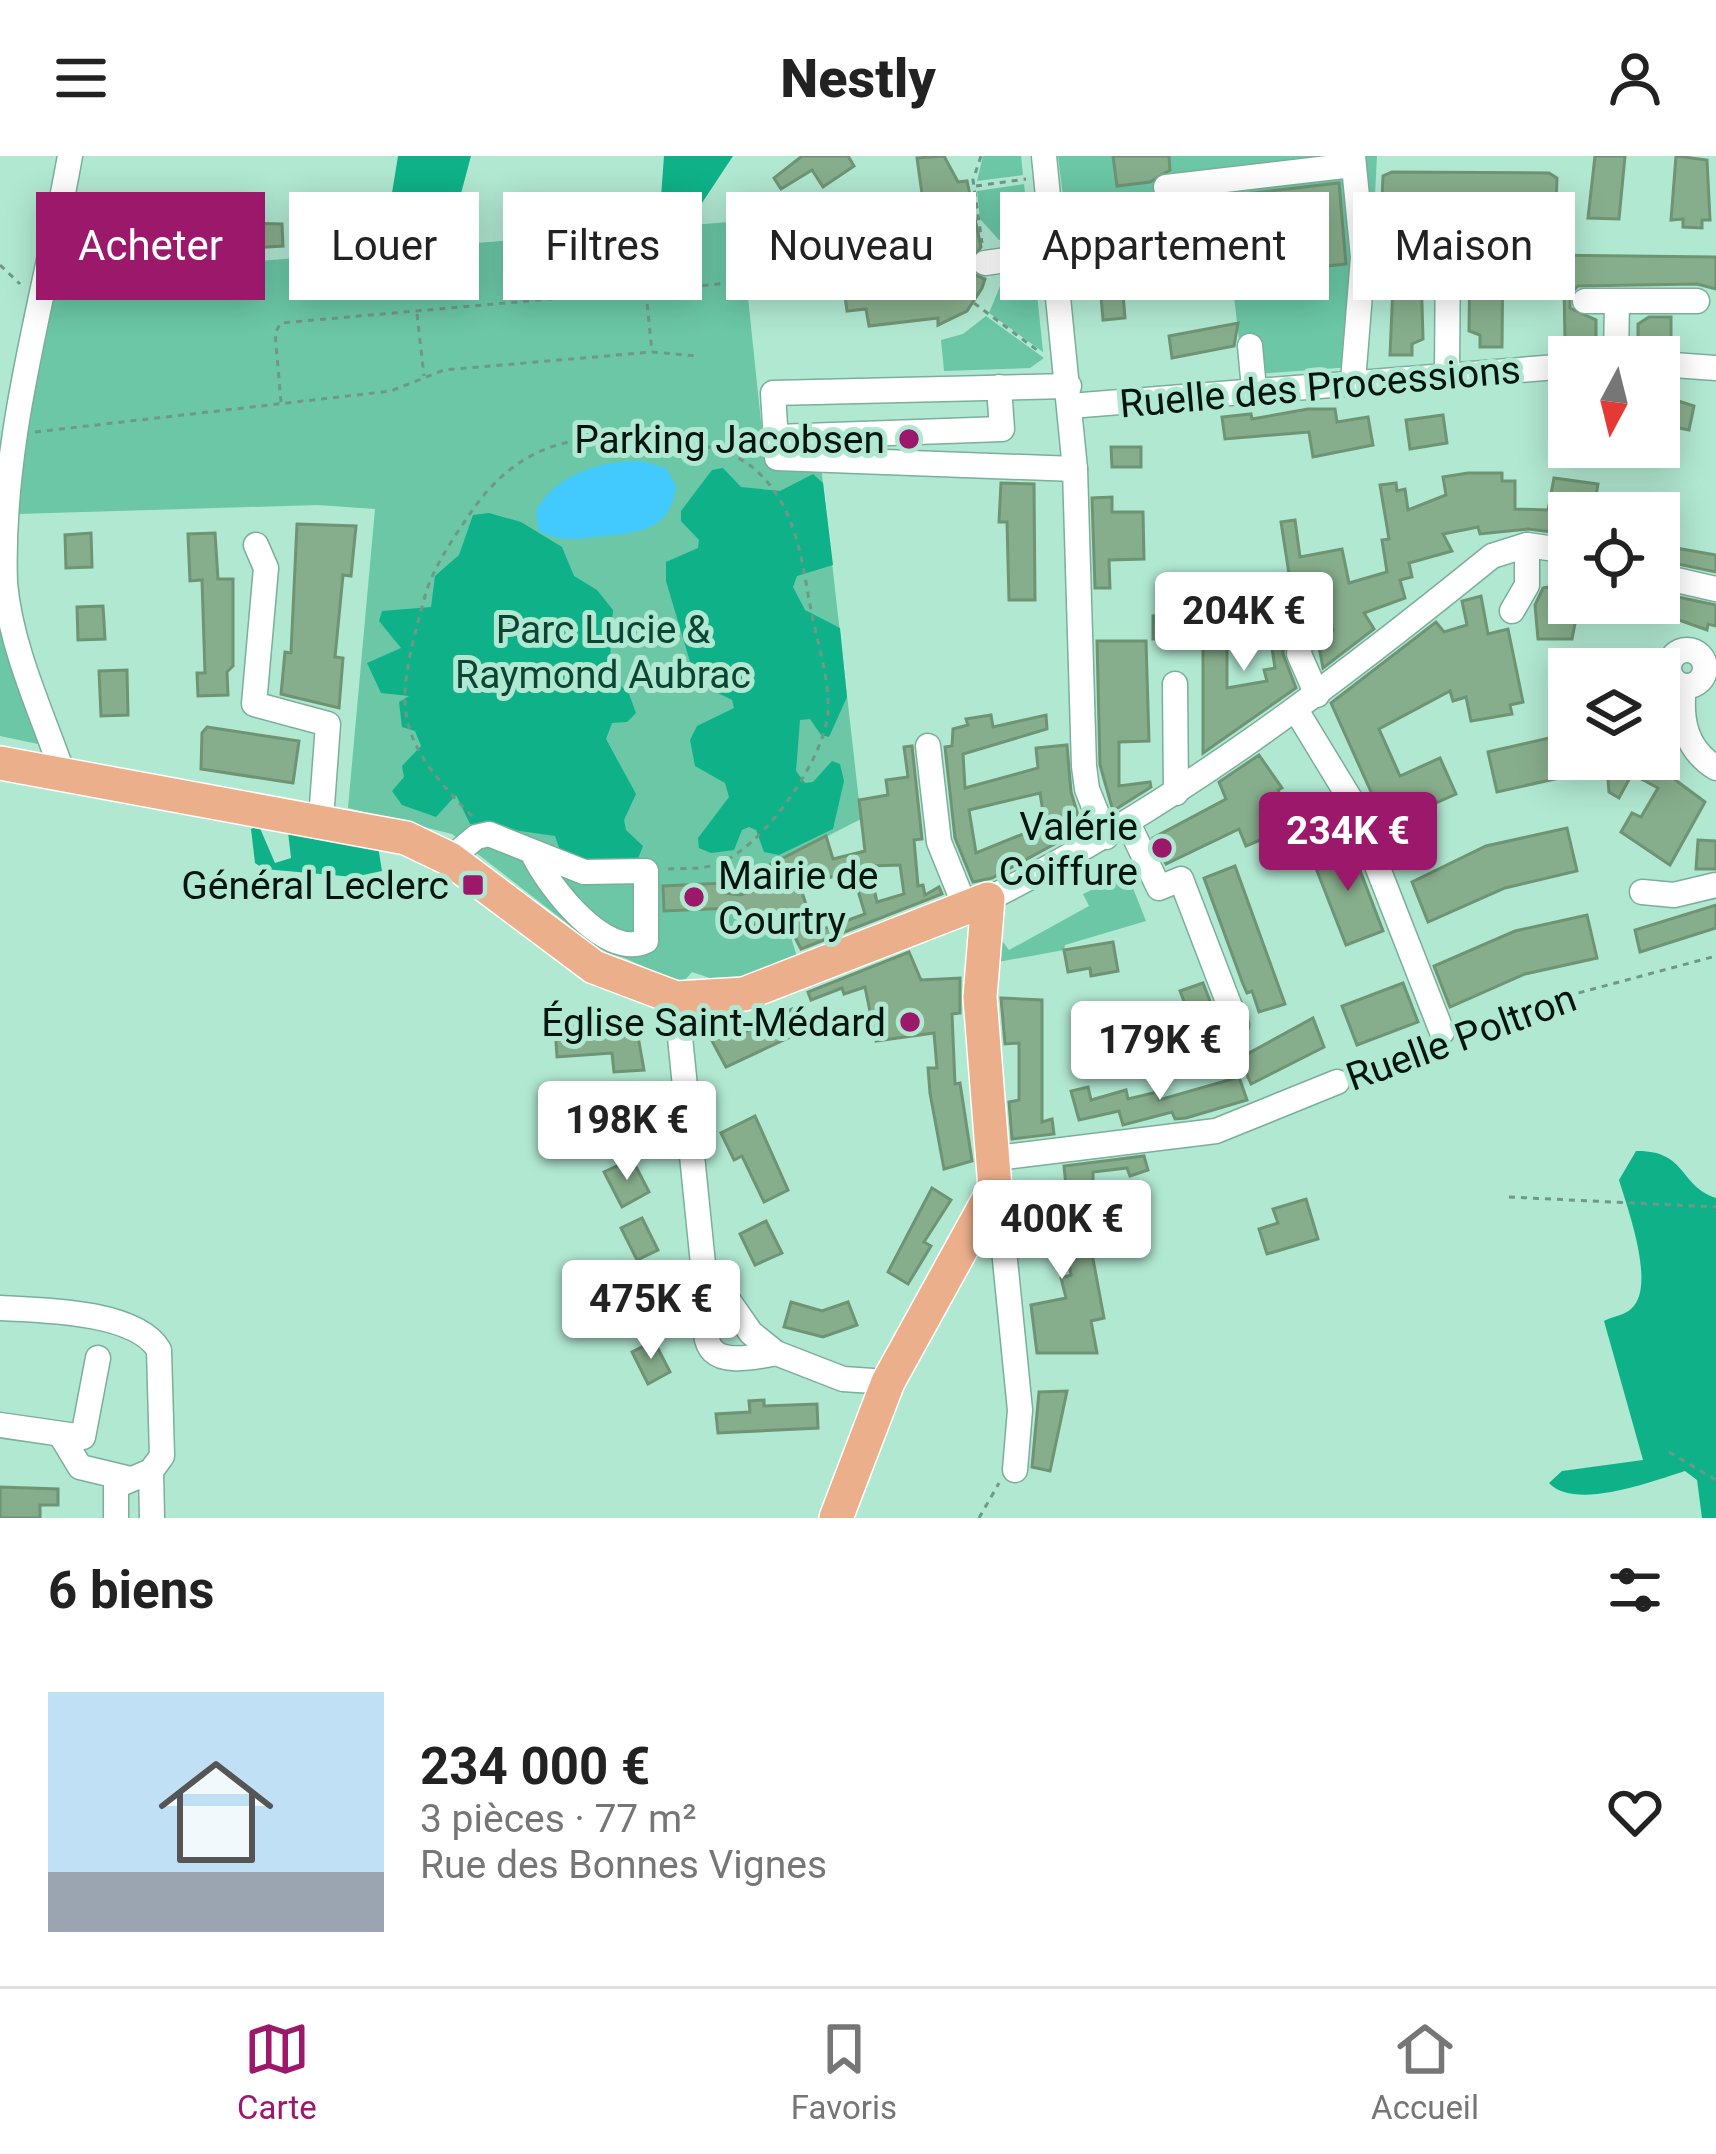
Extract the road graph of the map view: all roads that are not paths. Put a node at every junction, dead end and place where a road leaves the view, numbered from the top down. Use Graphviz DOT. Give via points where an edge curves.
graph roads {
  1 [pos="70,156"];
  2 [pos="1044,156"];
  3 [pos="1353,161"];
  4 [pos="1166,188"];
  5 [pos="1048,192"];
  6 [pos="1000,259"];
  7 [pos="985,260"];
  8 [pos="1060,300"];
  9 [pos="1448,300"];
  10 [pos="1585,301"];
  11 [pos="1697,301"];
  12 [pos="1617,302"];
  13 [pos="1616,336"];
  14 [pos="1250,346"];
  15 [pos="1680,365"];
  16 [pos="1548,368"];
  17 [pos="1716,368"];
  18 [pos="1448,375"];
  19 [pos="1353,381"];
  20 [pos="999,387"];
  21 [pos="1254,389"];
  22 [pos="1070,396"];
  23 [pos="777,448"];
  24 [pos="1075,469"];
  25 [pos="1527,544"];
  26 [pos="256,545"];
  27 [pos="1548,548"];
  28 [pos="1680,581"];
  29 [pos="1716,589"];
  30 [pos="1304,604"];
  31 [pos="1512,611"];
  32 [pos="1175,684"];
  33 [pos="1684,686"];
  34 [pos="1307,702"];
  35 [pos="928,746"];
  36 [pos="0,764"];
  37 [pos="1716,768"];
  38 [pos="64,777"];
  39 [pos="1176,793"];
  40 [pos="321,819"];
  41 [pos="1128,823"];
  42 [pos="1106,837"];
  43 [pos="533,854"];
  44 [pos="451,859"];
  45 [pos="1716,885"];
  46 [pos="1642,892"];
  47 [pos="969,908"];
  48 [pos="691,990"];
  49 [pos="1237,1025"];
  50 [pos="1449,1035"];
  51 [pos="1337,1082"];
  52 [pos="996,1158"];
  53 [pos="991,1202"];
  54 [pos="704,1264"];
  55 [pos="0,1308"];
  56 [pos="776,1354"];
  57 [pos="98,1358"];
  58 [pos="888,1382"];
  59 [pos="0,1425"];
  60 [pos="60,1434"];
  61 [pos="1015,1470"];
  62 [pos="138,1474"];
  63 [pos="116,1518"];
  64 [pos="152,1518"];
  65 [pos="836,1518"];
  1 -- 38 [label="street" via="8,444 5,585 18,650"];
  2 -- 5 [label="street"];
  3 -- 4 [label="street"];
  3 -- 19 [label="street" via="1363,257"];
  6 -- 7 [label="street"];
  8 -- 22 [label="street"];
  9 -- 18 [label="street"];
  10 -- 12 [label="street"];
  11 -- 12 [label="street"];
  12 -- 13 [label="street"];
  14 -- 21 [label="street"];
  15 -- 17 [label="street"];
  16 -- 18 [label="street, Ruelle des Processions"];
  18 -- 19 [label="street, Ruelle des Processions"];
  19 -- 21 [label="street, Ruelle des Processions"];
  20 -- 22 [label="street, Ruelle des Processions"];
  20 -- 23 [label="street" via="1002,429"];
  20 -- 23 [label="street, Ruelle des Processions" via="773,393"];
  21 -- 22 [label="street, Ruelle des Processions"];
  22 -- 24 [label="street"];
  23 -- 24 [label="street"];
  24 -- 42 [label="street" via="1084,766"];
  25 -- 27 [label="street"];
  25 -- 31 [label="street" via="1527,585"];
  25 -- 34 [label="street" via="1492,556"];
  26 -- 40 [label="street" via="266,568 254,704 328,724"];
  28 -- 29 [label="street"];
  30 -- 34 [label="street" via="1299,654"];
  32 -- 39 [label="street"];
  33 -- 37 [label="street" via="1689,741"];
  34 -- 39 [label="street"];
  34 -- 50 [label="street"];
  35 -- 47 [label="street" via="940,842"];
  36 -- 38 [label="main road"];
  38 -- 40 [label="main road"];
  39 -- 41 [label="street"];
  40 -- 44 [label="main road" via="406,838"];
  41 -- 42 [label="street"];
  41 -- 49 [label="street" via="1159,888 1181,879"];
  42 -- 47 [label="street"];
  43 -- 43 [label="street" via="563,903 594,927 633,945 648,935 646,871 584,872"];
  43 -- 44 [label="street" via="490,834"];
  44 -- 48 [label="main road" via="594,968"];
  45 -- 46 [label="street" via="1674,895"];
  47 -- 48 [label="main road" via="744,994"];
  47 -- 52 [label="main road"];
  48 -- 54 [label="street"];
  51 -- 52 [label="street, Ruelle Poltron" via="1216,1131"];
  52 -- 53 [label="main road"];
  53 -- 58 [label="main road"];
  53 -- 61 [label="street" via="1001,1220 1020,1410"];
  54 -- 56 [label="street" via="751,1334"];
  54 -- 56 [label="street" via="708,1346 716,1357 731,1363"];
  55 -- 62 [label="street" via="76,1314 152,1338 162,1456"];
  56 -- 58 [label="street" via="843,1379"];
  57 -- 60 [label="street" via="83,1437"];
  58 -- 65 [label="main road"];
  59 -- 60 [label="street"];
  60 -- 62 [label="street" via="80,1467"];
  62 -- 63 [label="street" via="116,1486"];
  62 -- 64 [label="street"];
}
